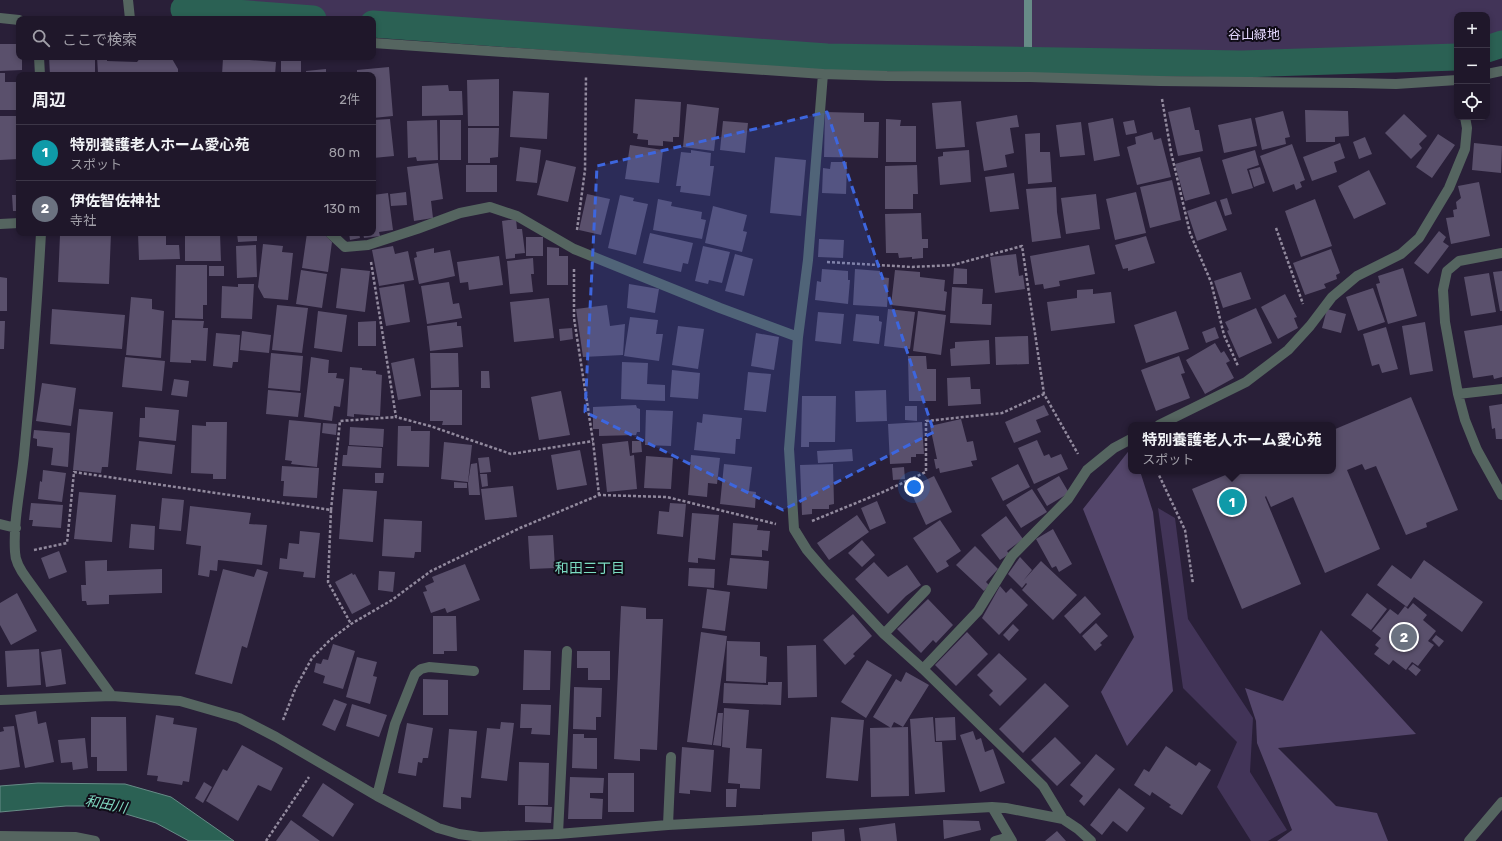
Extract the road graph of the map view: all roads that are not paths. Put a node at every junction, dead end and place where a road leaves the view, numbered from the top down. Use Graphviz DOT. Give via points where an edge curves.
graph roads {
  1 [pos="128,0"];
  2 [pos="130,16"];
  3 [pos="0,18"];
  4 [pos="16,20"];
  5 [pos="376,43"];
  6 [pos="40,60"];
  7 [pos="1502,71"];
  8 [pos="40,72"];
  9 [pos="1490,73"];
  10 [pos="823,74"];
  11 [pos="1454,80"];
  12 [pos="1466,120"];
  13 [pos="16,223"];
  14 [pos="0,224"];
  15 [pos="41,236"];
  16 [pos="333,236"];
  17 [pos="1502,253"];
  18 [pos="798,338"];
  19 [pos="1502,389"];
  20 [pos="1458,394"];
  21 [pos="1165,422"];
  22 [pos="1128,441"];
  23 [pos="1502,495"];
  24 [pos="0,524"];
  25 [pos="16,528"];
  26 [pos="926,590"];
  27 [pos="884,634"];
  28 [pos="567,651"];
  29 [pos="923,669"];
  30 [pos="474,671"];
  31 [pos="112,696"];
  32 [pos="0,700"];
  33 [pos="670,757"];
  34 [pos="378,796"];
  35 [pos="1502,802"];
  36 [pos="992,807"];
  37 [pos="1063,819"];
  38 [pos="668,826"];
  39 [pos="558,834"];
  40 [pos="0,836"];
  41 [pos="72,839"];
  42 [pos="1011,839"];
  43 [pos="95,841"];
  44 [pos="995,841"];
  45 [pos="1091,841"];
  46 [pos="1469,841"];
  1 -- 2 [label="street"];
  3 -- 4 [label="street"];
  5 -- 10 [label="street"];
  6 -- 8 [label="street"];
  7 -- 9 [label="street"];
  10 -- 11 [label="street" via="1396,84"];
  10 -- 18 [label="street" via="808,260"];
  12 -- 21 [label="street" via="1465,149 1449,188 1420,238 1401,254 1356,276 1332,297 1288,350 1246,382"];
  13 -- 14 [label="street"];
  15 -- 25 [label="street" via="36,327"];
  16 -- 18 [label="street" via="345,247 368,245 460,213 490,207 518,216 574,249"];
  17 -- 20 [label="street" via="1459,261 1447,271 1443,290 1445,322"];
  18 -- 27 [label="street" via="789,449 794,529 824,571"];
  19 -- 20 [label="street"];
  20 -- 23 [label="street" via="1477,450"];
  22 -- 29 [label="street" via="1086,470 1068,499 1012,556 978,611"];
  24 -- 25 [label="street"];
  25 -- 31 [label="street" via="15,554 18,566"];
  26 -- 27 [label="street"];
  27 -- 29 [label="street"];
  28 -- 39 [label="street"];
  29 -- 37 [label="street" via="1043,786"];
  30 -- 34 [label="street" via="429,667 415,674 395,724"];
  31 -- 32 [label="street"];
  31 -- 34 [label="street" via="180,701 239,718"];
  33 -- 38 [label="street"];
  34 -- 39 [label="street" via="438,828 459,834 480,837"];
  35 -- 46 [label="street"];
  36 -- 37 [label="street"];
  36 -- 38 [label="street"];
  36 -- 42 [label="street"];
  37 -- 45 [label="street"];
  38 -- 39 [label="street"];
  40 -- 41 [label="street"];
  41 -- 43 [label="street"];
  42 -- 44 [label="street"];
}
